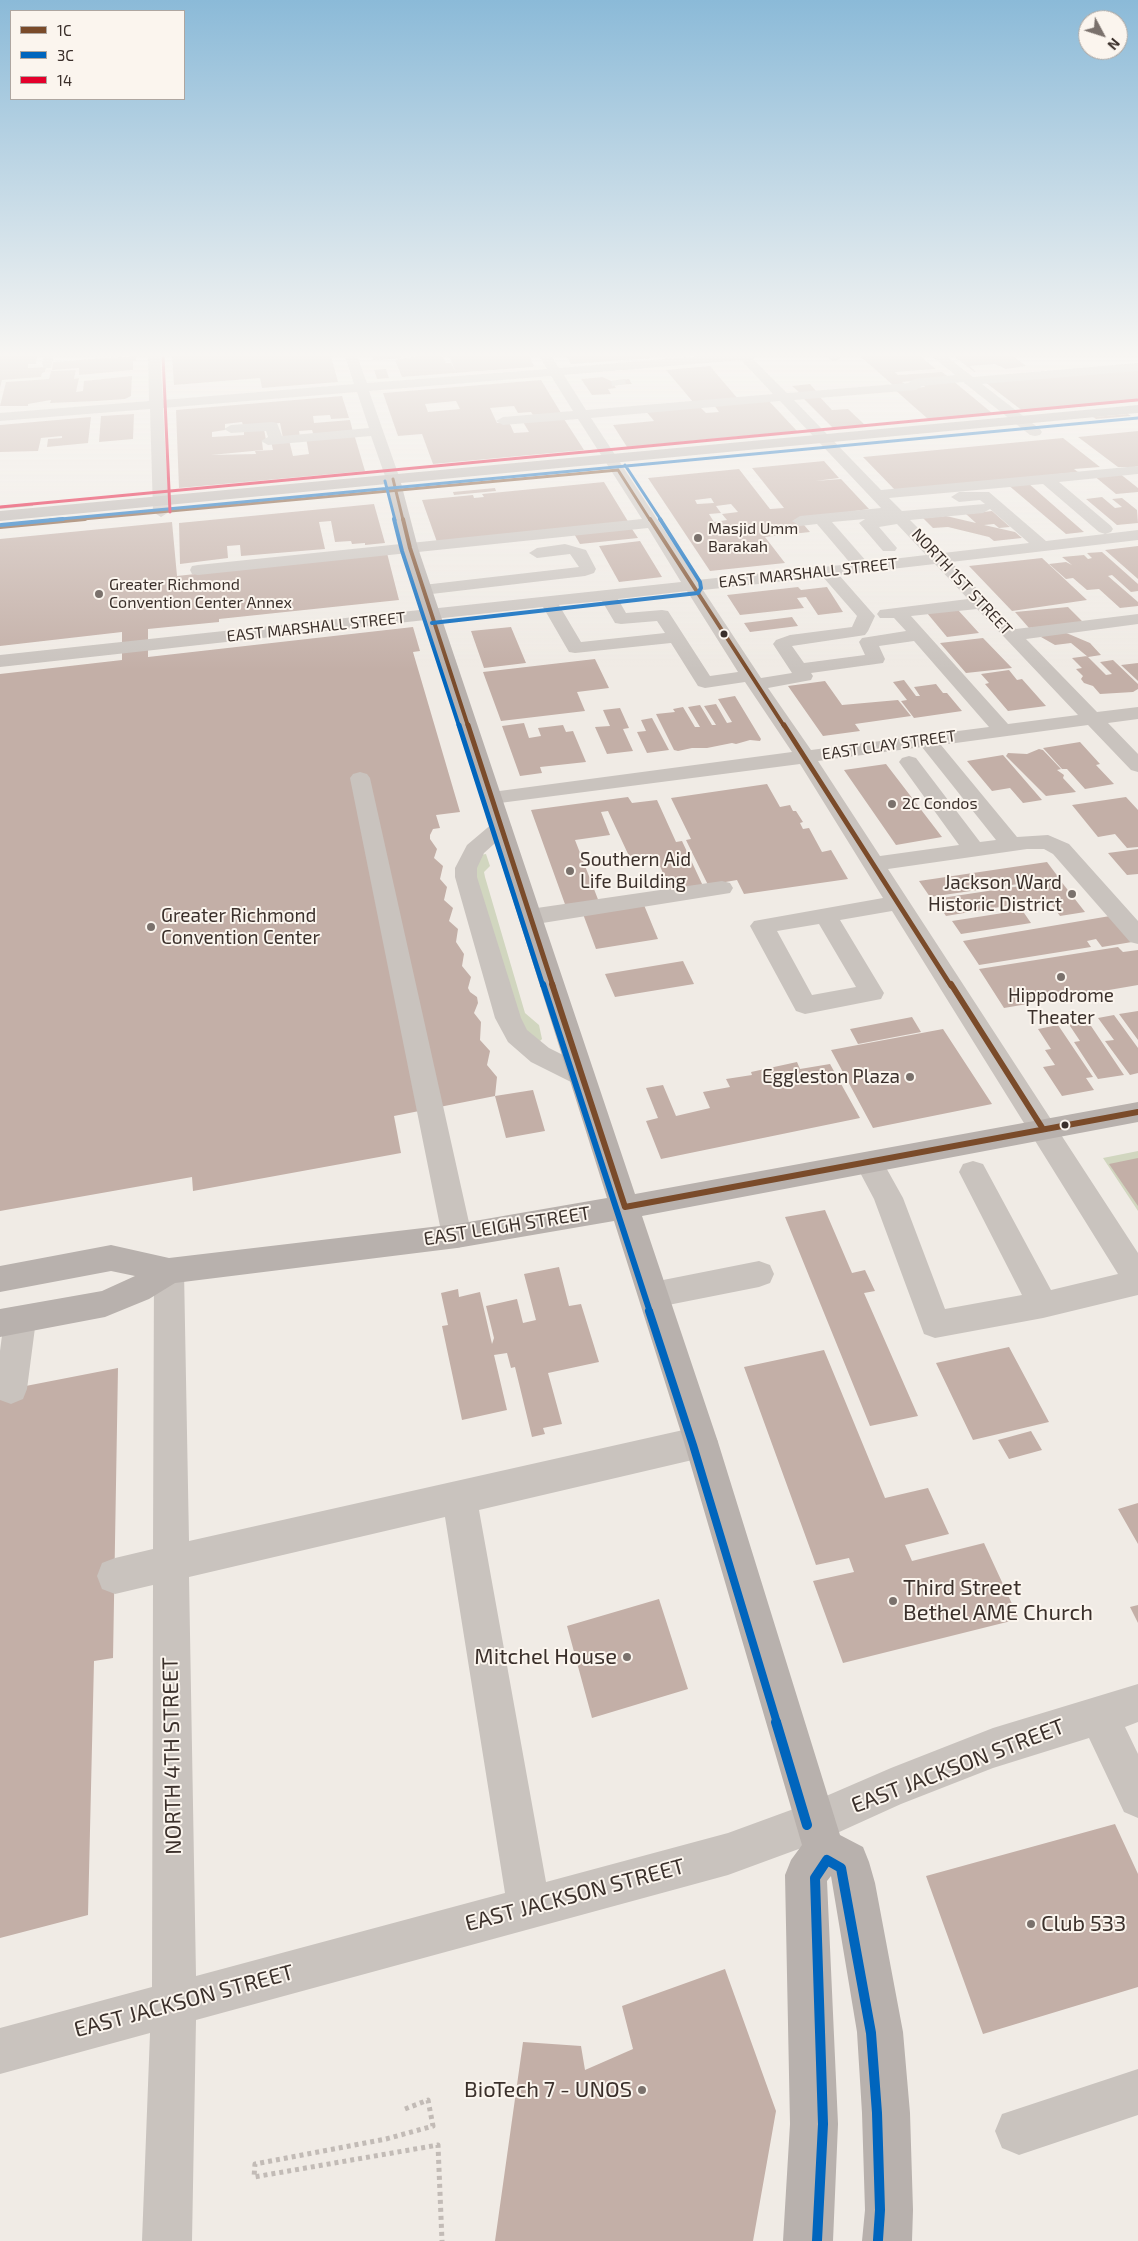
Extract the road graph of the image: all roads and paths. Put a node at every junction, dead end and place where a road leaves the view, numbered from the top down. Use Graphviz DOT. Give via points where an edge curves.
graph roads {
  1 [pos="159,461"];
  2 [pos="386,461"];
  3 [pos="613,461"];
  4 [pos="653,461"];
  5 [pos="844,461"];
  6 [pos="615,464"];
  7 [pos="1136,471"];
  8 [pos="1047,479"];
  9 [pos="394,485"];
  10 [pos="161,507"];
  11 [pos="892,509"];
  12 [pos="0,516"];
  13 [pos="821,519"];
  14 [pos="800,521"];
  15 [pos="652,523"];
  16 [pos="0,528"];
  17 [pos="1105,529"];
  18 [pos="1138,535"];
  19 [pos="1042,546"];
  20 [pos="889,548"];
  21 [pos="524,555"];
  22 [pos="413,557"];
  23 [pos="940,559"];
  24 [pos="447,560"];
  25 [pos="390,562"];
  26 [pos="863,567"];
  27 [pos="198,570"];
  28 [pos="585,571"];
  29 [pos="827,571"];
  30 [pos="692,586"];
  31 [pos="424,590"];
  32 [pos="603,595"];
  33 [pos="548,601"];
  34 [pos="981,603"];
  35 [pos="899,613"];
  36 [pos="432,614"];
  37 [pos="1138,620"];
  38 [pos="865,630"];
  39 [pos="919,635"];
  40 [pos="1012,635"];
  41 [pos="676,637"];
  42 [pos="719,651"];
  43 [pos="688,655"];
  44 [pos="0,661"];
  45 [pos="799,669"];
  46 [pos="753,680"];
  47 [pos="1138,713"];
  48 [pos="1092,719"];
  49 [pos="1003,730"];
  50 [pos="926,740"];
  51 [pos="805,756"];
  52 [pos="909,762"];
  53 [pos="1138,766"];
  54 [pos="360,778"];
  55 [pos="492,798"];
  56 [pos="501,828"];
  57 [pos="1012,845"];
  58 [pos="975,851"];
  59 [pos="874,864"];
  60 [pos="722,888"];
  61 [pos="898,903"];
  62 [pos="825,915"];
  63 [pos="530,917"];
  64 [pos="1138,936"];
  65 [pos="582,1076"];
  66 [pos="1138,1112"];
  67 [pos="1043,1130"];
  68 [pos="869,1163"];
  69 [pos="973,1172"];
  70 [pos="625,1207"];
  71 [pos="457,1236"];
  72 [pos="169,1271"];
  73 [pos="759,1274"];
  74 [pos="0,1279"];
  75 [pos="1138,1280"];
  76 [pos="653,1295"];
  77 [pos="1043,1305"];
  78 [pos="10,1322"];
  79 [pos="11,1388"];
  80 [pos="701,1442"];
  81 [pos="459,1496"];
  82 [pos="170,1562"];
  83 [pos="115,1576"];
  84 [pos="1138,1703"];
  85 [pos="1098,1714"];
  86 [pos="1138,1798"];
  87 [pos="819,1836"];
  88 [pos="528,1907"];
  89 [pos="174,2003"];
  90 [pos="0,2051"];
  91 [pos="1138,2092"];
  92 [pos="405,2109"];
  93 [pos="1019,2131"];
  94 [pos="167,2241"];
  95 [pos="442,2241"];
  96 [pos="808,2241"];
  97 [pos="887,2241"];
  1 -- 10 [label="street"];
  2 -- 9 [label="street"];
  3 -- 6 [label="street"];
  4 -- 6 [label="main road"];
  5 -- 11 [label="street, NORTH 1ST STREET"];
  6 -- 9 [label="main road"];
  6 -- 15 [label="street"];
  7 -- 8 [label="street"];
  8 -- 11 [label="street"];
  8 -- 17 [label="street"];
  9 -- 10 [label="main road"];
  9 -- 22 [label="main road"];
  10 -- 12 [label="main road"];
  10 -- 16 [label="main road"];
  11 -- 13 [label="street"];
  11 -- 19 [label="street" via="997,506"];
  11 -- 20 [label="street" via="867,524"];
  11 -- 23 [label="street, NORTH 1ST STREET"];
  13 -- 14 [label="street"];
  13 -- 26 [label="street"];
  15 -- 22 [label="street"];
  15 -- 30 [label="street"];
  18 -- 19 [label="street, EAST MARSHALL STREET"];
  19 -- 23 [label="street, EAST MARSHALL STREET"];
  21 -- 28 [label="street" via="574,550 580,553 588,569"];
  22 -- 24 [label="street"];
  22 -- 25 [label="street"];
  22 -- 27 [label="street"];
  22 -- 31 [label="main road"];
  23 -- 26 [label="street, EAST MARSHALL STREET"];
  23 -- 34 [label="street, NORTH 1ST STREET"];
  26 -- 29 [label="street, EAST MARSHALL STREET"];
  28 -- 31 [label="street"];
  28 -- 32 [label="street"];
  29 -- 30 [label="street, EAST MARSHALL STREET"];
  29 -- 38 [label="street"];
  30 -- 32 [label="street, EAST MARSHALL STREET"];
  30 -- 42 [label="street"];
  31 -- 36 [label="main road"];
  32 -- 33 [label="street, EAST MARSHALL STREET"];
  32 -- 41 [label="street" via="621,619 662,615"];
  33 -- 36 [label="street, EAST MARSHALL STREET"];
  33 -- 41 [label="street" via="575,648"];
  34 -- 35 [label="street"];
  34 -- 40 [label="street, NORTH 1ST STREET"];
  35 -- 38 [label="street"];
  35 -- 39 [label="street"];
  36 -- 44 [label="street, EAST MARSHALL STREET"];
  36 -- 55 [label="main road"];
  37 -- 40 [label="street"];
  38 -- 39 [label="street"];
  38 -- 45 [label="street" via="876,659"];
  38 -- 45 [label="street" via="790,640 782,644"];
  39 -- 49 [label="street"];
  40 -- 48 [label="street, NORTH 1ST STREET"];
  41 -- 43 [label="street"];
  42 -- 43 [label="street"];
  42 -- 46 [label="street"];
  43 -- 46 [label="street" via="705,682"];
  45 -- 46 [label="street" via="804,676"];
  46 -- 51 [label="street"];
  47 -- 48 [label="street, EAST CLAY STREET"];
  48 -- 49 [label="street, EAST CLAY STREET"];
  48 -- 53 [label="street, NORTH 1ST STREET"];
  49 -- 50 [label="street, EAST CLAY STREET"];
  50 -- 51 [label="street, EAST CLAY STREET"];
  50 -- 57 [label="street"];
  51 -- 55 [label="street, EAST CLAY STREET"];
  51 -- 59 [label="street"];
  52 -- 58 [label="street"];
  54 -- 71 [label="street"];
  55 -- 56 [label="main road"];
  56 -- 63 [label="main road"];
  56 -- 65 [label="street" via="475,850 466,868 466,877 508,1018 518,1036 540,1055"];
  57 -- 58 [label="street"];
  57 -- 64 [label="street" via="1048,842 1061,849"];
  58 -- 59 [label="street"];
  59 -- 61 [label="street"];
  60 -- 63 [label="street"];
  61 -- 62 [label="street"];
  61 -- 67 [label="street"];
  62 -- 62 [label="street" via="762,926 805,1005 872,993"];
  63 -- 65 [label="main road"];
  65 -- 70 [label="main road"];
  66 -- 67 [label="main road, EAST LEIGH STREET"];
  67 -- 68 [label="main road, EAST LEIGH STREET"];
  67 -- 75 [label="street"];
  68 -- 70 [label="main road, EAST LEIGH STREET"];
  68 -- 77 [label="street" via="888,1198 935,1324"];
  69 -- 77 [label="street"];
  70 -- 71 [label="main road, EAST LEIGH STREET"];
  70 -- 76 [label="main road"];
  71 -- 72 [label="main road, EAST LEIGH STREET"];
  72 -- 74 [label="main road, EAST LEIGH STREET" via="111,1258"];
  72 -- 78 [label="main road, EAST LEIGH STREET" via="106,1304"];
  72 -- 82 [label="street, NORTH 4TH STREET"];
  73 -- 76 [label="street"];
  75 -- 77 [label="street"];
  76 -- 80 [label="main road"];
  78 -- 79 [label="street"];
  80 -- 81 [label="street"];
  80 -- 87 [label="main road"];
  81 -- 82 [label="street"];
  81 -- 88 [label="street"];
  82 -- 83 [label="street"];
  82 -- 89 [label="street, NORTH 4TH STREET"];
  84 -- 85 [label="street, EAST JACKSON STREET"];
  85 -- 86 [label="street"];
  85 -- 87 [label="street, EAST JACKSON STREET" via="993,1748 891,1788"];
  87 -- 88 [label="street, EAST JACKSON STREET" via="728,1854"];
  87 -- 96 [label="main road" via="806,1875 814,2124"];
  87 -- 97 [label="main road" via="848,1862 868,1955 880,2032 886,2113"];
  88 -- 89 [label="street, EAST JACKSON STREET"];
  89 -- 90 [label="street, EAST JACKSON STREET"];
  89 -- 94 [label="street, NORTH 4TH STREET"];
  91 -- 93 [label="street"];
  92 -- 95 [label="path" via="428,2100 433,2126 386,2139 255,2164 254,2177 438,2146"];
}
